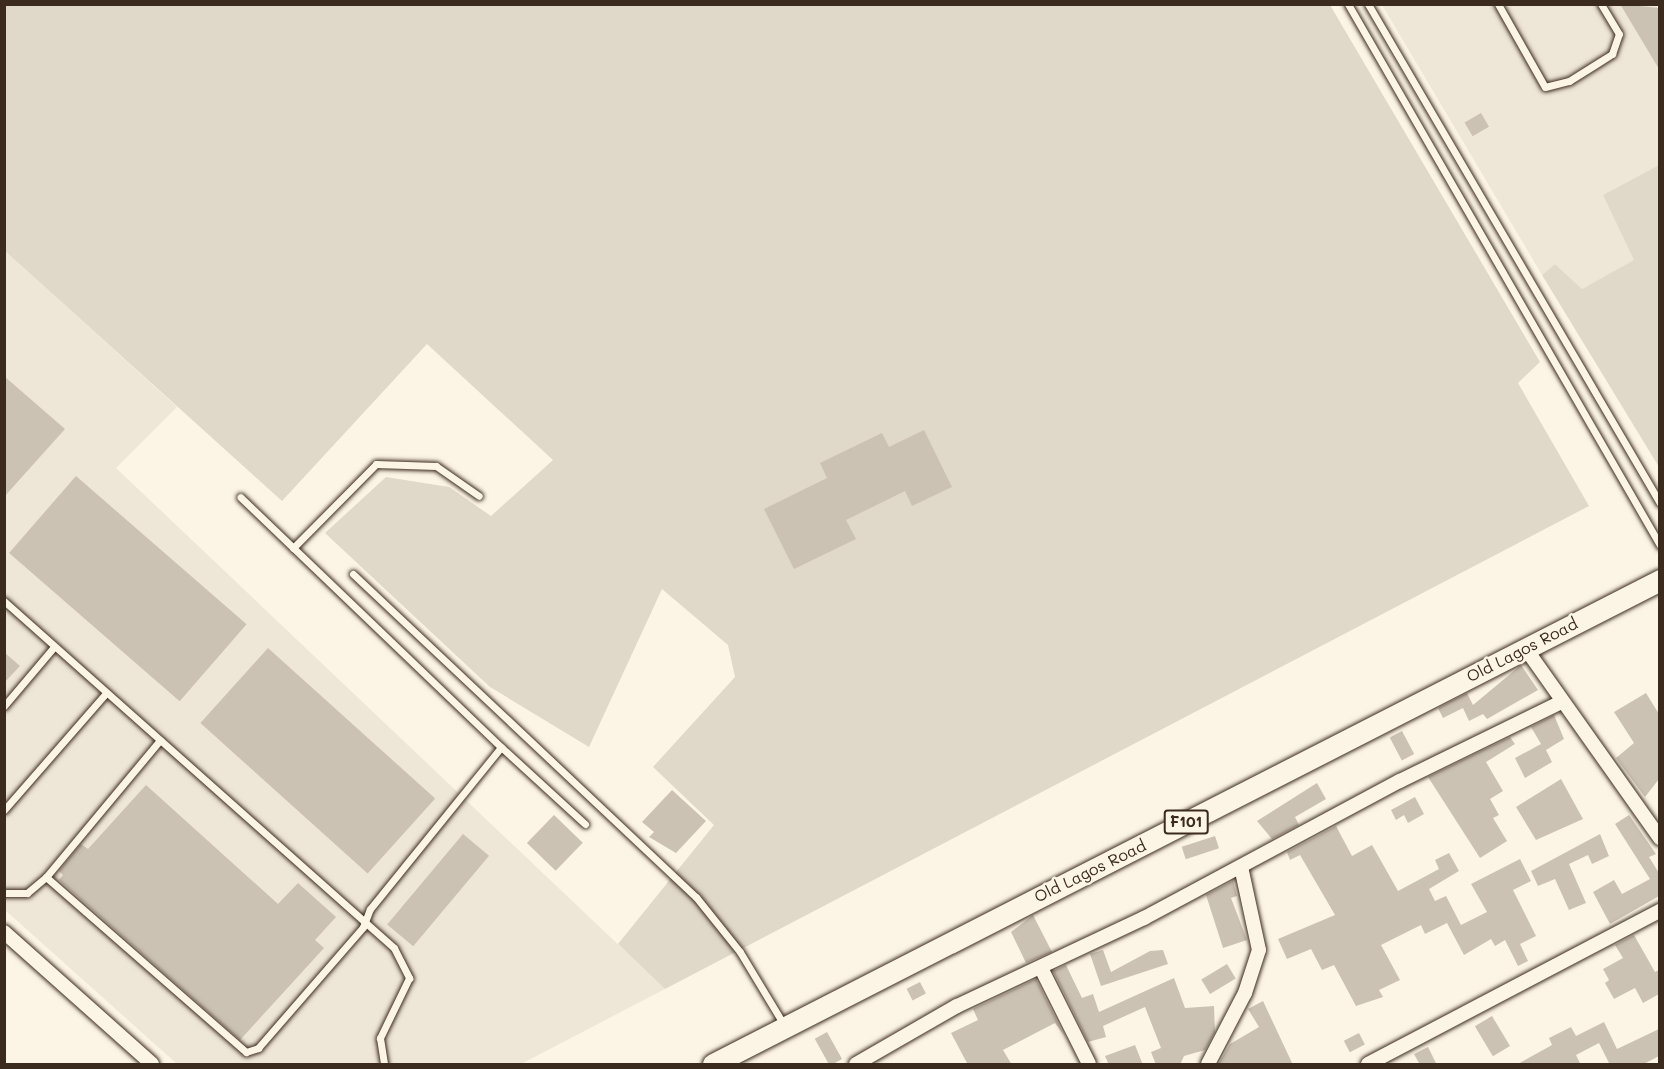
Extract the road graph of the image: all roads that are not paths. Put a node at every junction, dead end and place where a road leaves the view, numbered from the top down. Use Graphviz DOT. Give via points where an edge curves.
graph roads {
  1 [pos="1348,4"];
  2 [pos="1368,4"];
  3 [pos="1498,4"];
  4 [pos="1601,4"];
  5 [pos="478,496"];
  6 [pos="240,497"];
  7 [pos="1659,503"];
  8 [pos="1659,545"];
  9 [pos="293,548"];
  10 [pos="353,574"];
  11 [pos="1659,580"];
  12 [pos="4,601"];
  13 [pos="53,648"];
  14 [pos="1526,649"];
  15 [pos="106,693"];
  16 [pos="1561,702"];
  17 [pos="4,706"];
  18 [pos="160,740"];
  19 [pos="501,747"];
  20 [pos="4,810"];
  21 [pos="585,824"];
  22 [pos="1659,838"];
  23 [pos="1241,867"];
  24 [pos="46,877"];
  25 [pos="4,893"];
  26 [pos="1659,911"];
  27 [pos="363,927"];
  28 [pos="4,932"];
  29 [pos="1041,968"];
  30 [pos="785,1027"];
  31 [pos="152,1065"];
  32 [pos="384,1065"];
  33 [pos="713,1065"];
  34 [pos="856,1065"];
  35 [pos="1089,1065"];
  36 [pos="1208,1065"];
  37 [pos="1368,1065"];
  1 -- 8 [label="lane"];
  2 -- 7 [label="lane"];
  3 -- 4 [label="lane" via="1545,87 1569,81 1612,54 1619,34"];
  5 -- 9 [label="lane" via="436,466 376,464"];
  6 -- 9 [label="lane"];
  9 -- 19 [label="lane"];
  10 -- 30 [label="lane" via="696,897 740,952"];
  11 -- 14 [label="main road, Old Lagos Road / F101"];
  12 -- 13 [label="lane"];
  13 -- 15 [label="lane"];
  13 -- 17 [label="lane"];
  14 -- 16 [label="street"];
  14 -- 30 [label="main road, Old Lagos Road / F101"];
  15 -- 18 [label="lane"];
  15 -- 20 [label="lane"];
  16 -- 22 [label="street"];
  16 -- 23 [label="street"];
  18 -- 24 [label="lane"];
  18 -- 27 [label="lane"];
  19 -- 21 [label="lane"];
  19 -- 27 [label="lane" via="370,909"];
  23 -- 29 [label="street"];
  23 -- 36 [label="street" via="1258,950 1245,993"];
  24 -- 25 [label="lane" via="27,893"];
  24 -- 27 [label="lane" via="246,1052 258,1048"];
  26 -- 37 [label="street"];
  27 -- 32 [label="lane" via="394,948 409,978 380,1038"];
  28 -- 31 [label="street"];
  29 -- 34 [label="street" via="957,1006"];
  29 -- 35 [label="street"];
  30 -- 33 [label="main road, Old Lagos Road / F101"];
}
